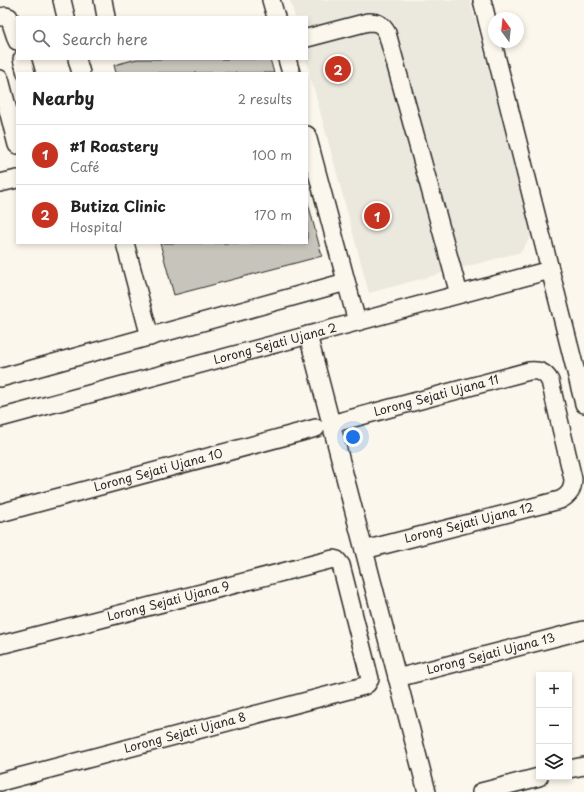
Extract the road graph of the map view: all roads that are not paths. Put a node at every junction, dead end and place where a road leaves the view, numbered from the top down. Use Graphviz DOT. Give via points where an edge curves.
graph roads {
  1 [pos="62,0"];
  2 [pos="103,0"];
  3 [pos="482,0"];
  4 [pos="66,16"];
  5 [pos="106,16"];
  6 [pos="0,17"];
  7 [pos="16,38"];
  8 [pos="308,38"];
  9 [pos="22,60"];
  10 [pos="77,60"];
  11 [pos="287,60"];
  12 [pos="26,72"];
  13 [pos="81,72"];
  14 [pos="290,72"];
  15 [pos="0,79"];
  16 [pos="9,124"];
  17 [pos="308,139"];
  18 [pos="16,142"];
  19 [pos="16,179"];
  20 [pos="0,183"];
  21 [pos="125,244"];
  22 [pos="550,270"];
  23 [pos="346,282"];
  24 [pos="459,294"];
  25 [pos="357,322"];
  26 [pos="308,335"];
  27 [pos="150,337"];
  28 [pos="0,378"];
  29 [pos="584,404"];
  30 [pos="0,418"];
  31 [pos="323,426"];
  32 [pos="571,492"];
  33 [pos="0,513"];
  34 [pos="364,550"];
  35 [pos="584,630"];
  36 [pos="0,645"];
  37 [pos="398,678"];
  38 [pos="369,682"];
  39 [pos="584,766"];
  40 [pos="572,768"];
  41 [pos="536,778"];
  42 [pos="0,782"];
  43 [pos="427,792"];
  44 [pos="481,792"];
  1 -- 4 [label="street"];
  2 -- 5 [label="street"];
  3 -- 22 [label="street"];
  6 -- 7 [label="street" via="9,17"];
  8 -- 24 [label="street" via="368,22 382,25 387,33"];
  9 -- 12 [label="street"];
  10 -- 13 [label="street"];
  11 -- 14 [label="street"];
  15 -- 16 [label="street"];
  16 -- 18 [label="street"];
  17 -- 23 [label="street"];
  19 -- 20 [label="street"];
  21 -- 27 [label="street"];
  22 -- 24 [label="street, Lorong Sejati Ujana 2"];
  22 -- 29 [label="street"];
  23 -- 25 [label="street"];
  23 -- 27 [label="street"];
  24 -- 25 [label="street, Lorong Sejati Ujana 2"];
  25 -- 26 [label="street, Lorong Sejati Ujana 2"];
  26 -- 30 [label="street, Lorong Sejati Ujana 2"];
  26 -- 31 [label="street"];
  27 -- 28 [label="street"];
  31 -- 32 [label="street, Lorong Sejati Ujana 11" via="536,370 547,376 550,381 573,479"];
  31 -- 33 [label="street, Lorong Sejati Ujana 10"];
  31 -- 34 [label="street"];
  32 -- 34 [label="street, Lorong Sejati Ujana 12" via="560,500"];
  34 -- 37 [label="street"];
  35 -- 37 [label="street, Lorong Sejati Ujana 13"];
  36 -- 38 [label="street, Lorong Sejati Ujana 9" via="330,559 336,560 341,566 370,676"];
  37 -- 43 [label="street"];
  38 -- 42 [label="street, Lorong Sejati Ujana 8" via="364,686"];
  39 -- 40 [label="street"];
  41 -- 44 [label="street"];
}
